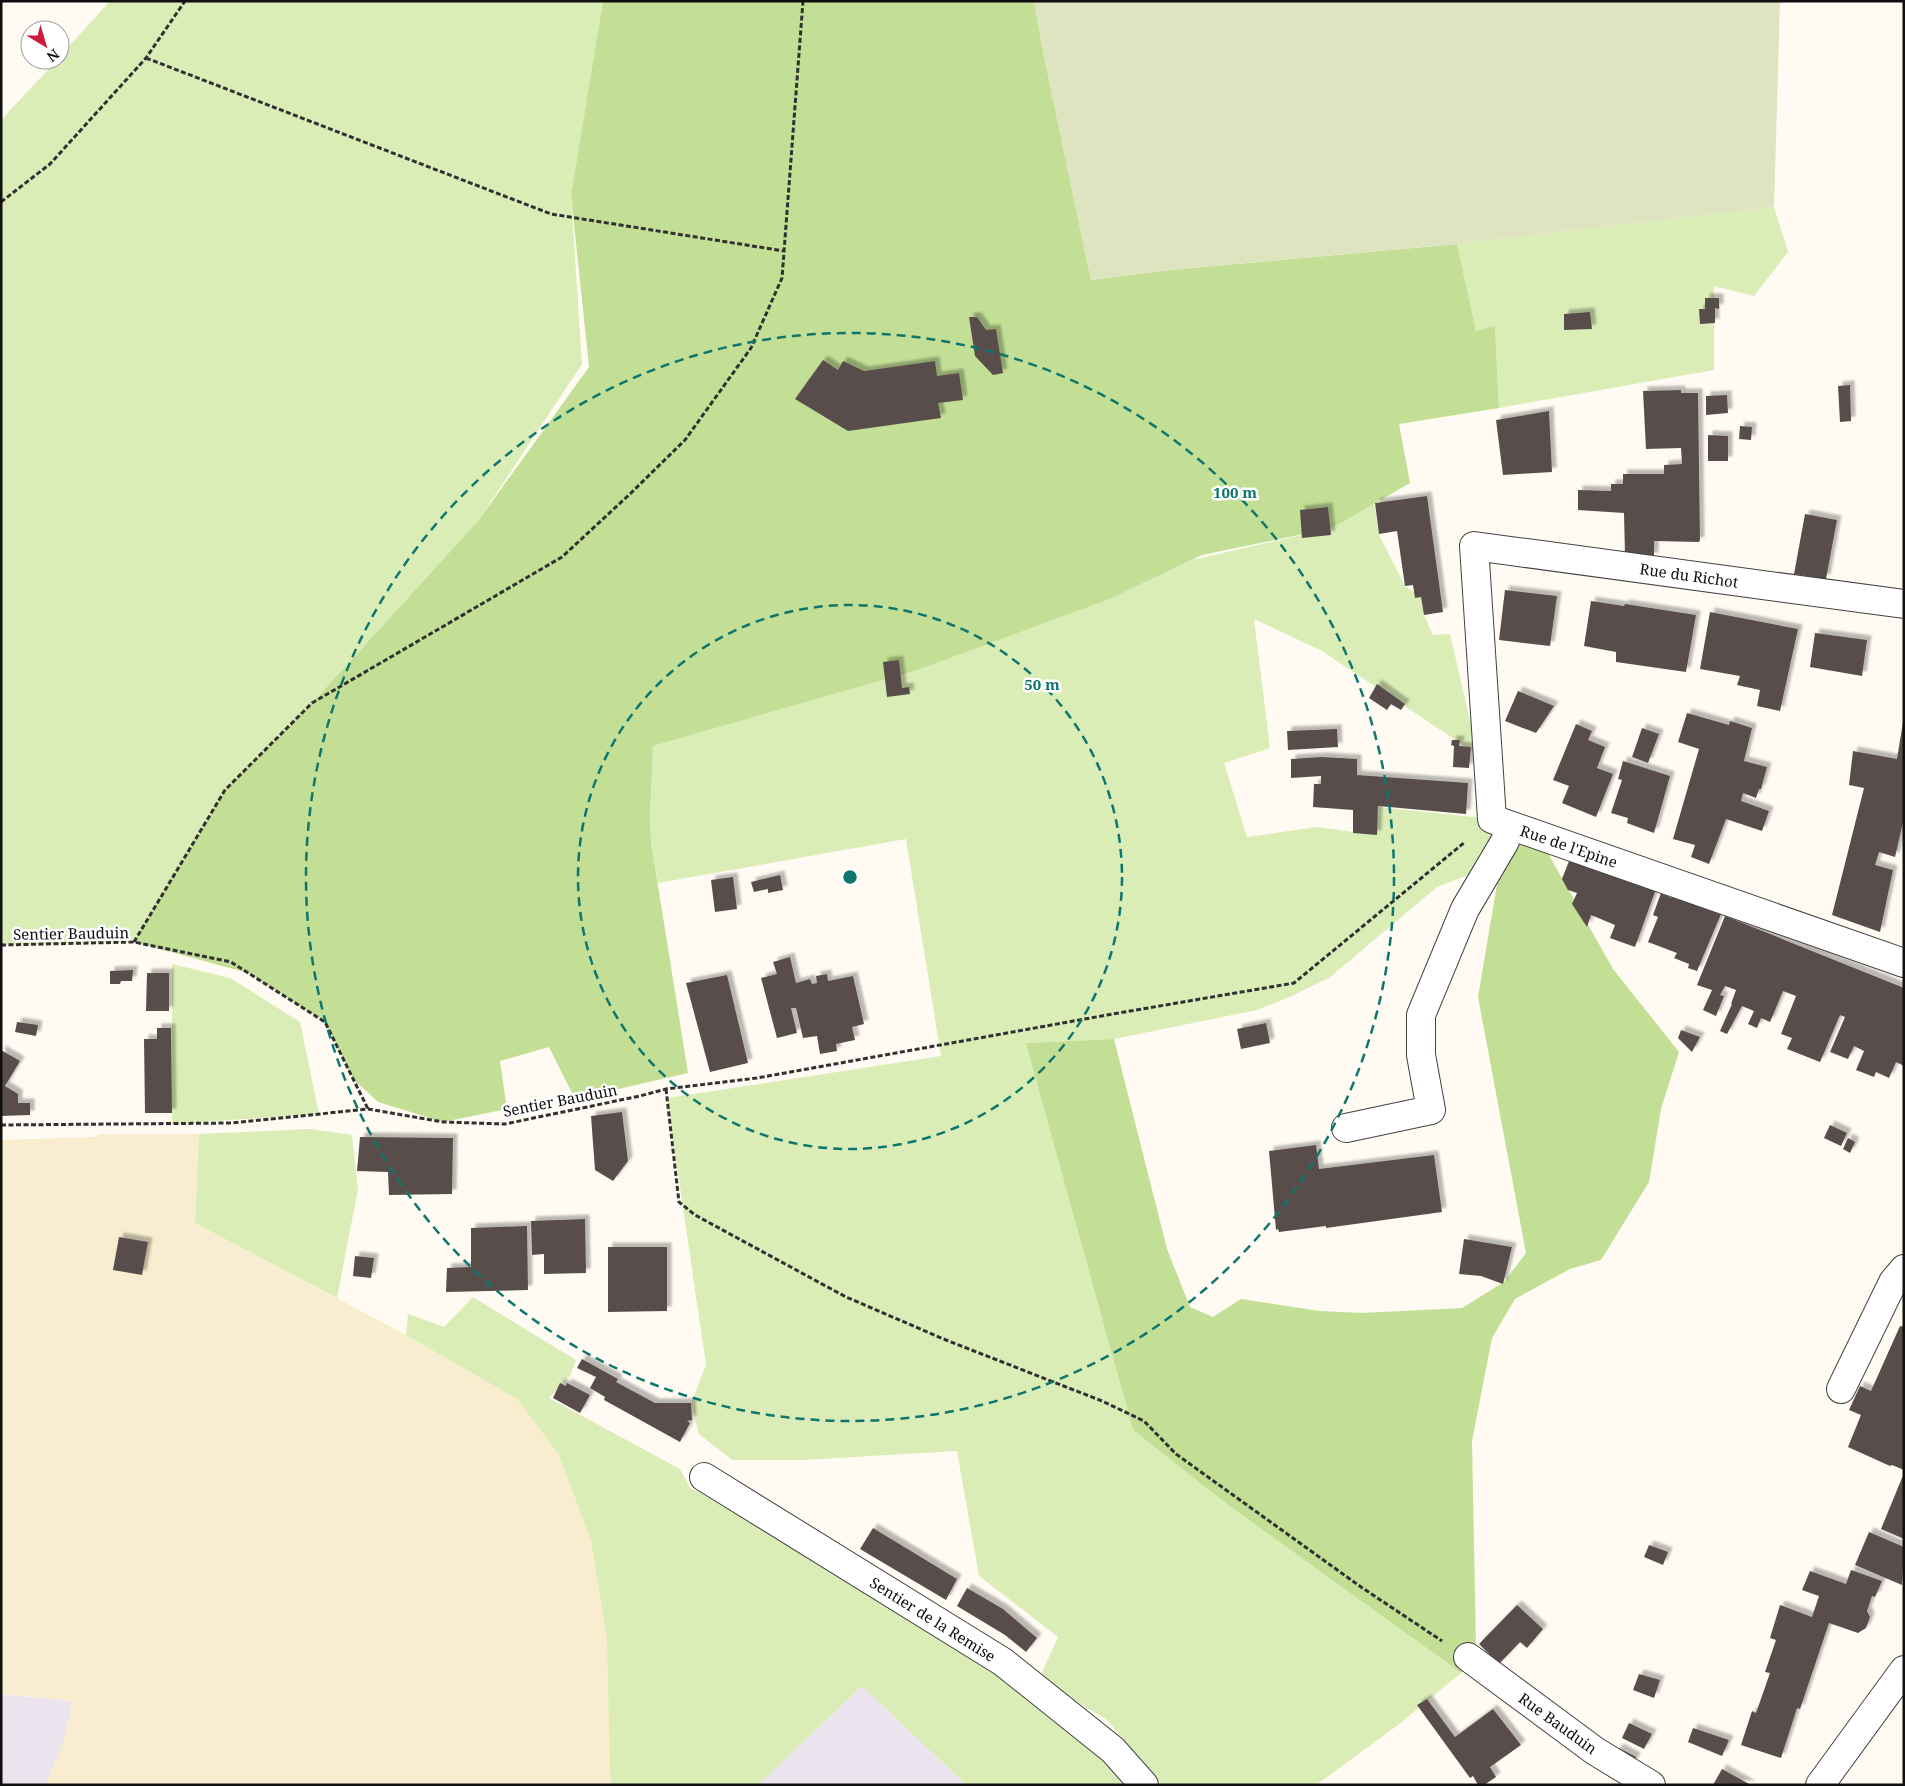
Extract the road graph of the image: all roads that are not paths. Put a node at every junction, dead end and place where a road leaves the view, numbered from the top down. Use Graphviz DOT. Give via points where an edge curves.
graph roads {
  1 [pos="1904,604"];
  2 [pos="1502,822"];
  3 [pos="1904,963"];
  4 [pos="1346,1128"];
  5 [pos="1904,1268"];
  6 [pos="1840,1389"];
  7 [pos="704,1477"];
  8 [pos="1468,1658"];
  9 [pos="1904,1670"];
  10 [pos="1135,1782"];
  11 [pos="1651,1785"];
  12 [pos="1820,1785"];
  1 -- 2 [label="street, Rue du Richot" via="1474,546"];
  2 -- 3 [label="street, Rue de l'Epine"];
  2 -- 4 [label="street" via="1504,843 1464,909 1421,1015 1421,1055 1430,1110"];
  5 -- 6 [label="street" via="1893,1282"];
  7 -- 10 [label="street, Sentier de la Remise" via="1003,1662 1114,1750"];
  8 -- 11 [label="street, Rue Bauduin" via="1595,1751"];
  9 -- 12 [label="street"];
}
